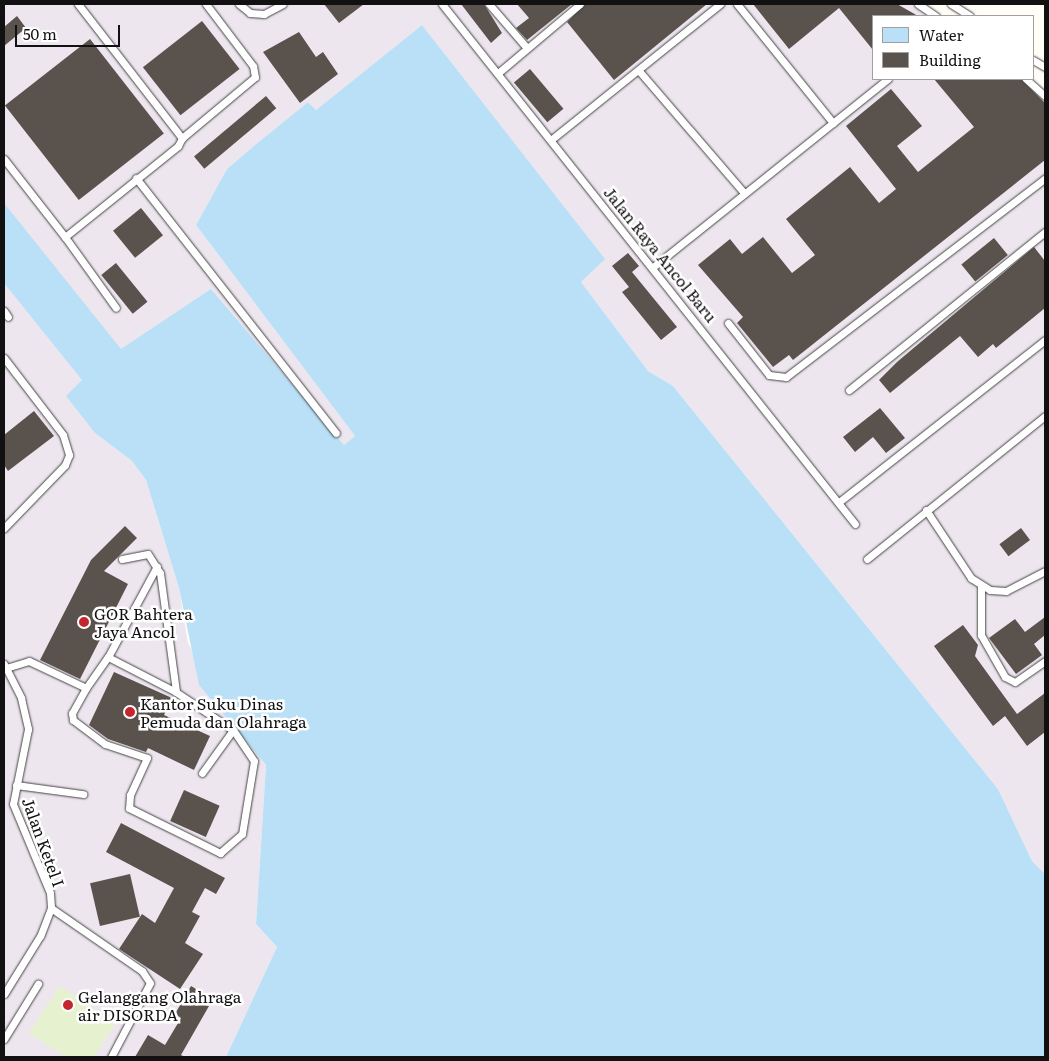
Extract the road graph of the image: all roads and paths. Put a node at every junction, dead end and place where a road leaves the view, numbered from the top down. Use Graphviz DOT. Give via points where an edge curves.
graph roads {
  1 [pos="78,4"];
  2 [pos="206,4"];
  3 [pos="239,4"];
  4 [pos="283,4"];
  5 [pos="442,4"];
  6 [pos="489,4"];
  7 [pos="580,4"];
  8 [pos="720,4"];
  9 [pos="737,4"];
  10 [pos="918,4"];
  11 [pos="951,4"];
  12 [pos="934,15"];
  13 [pos="968,15"];
  14 [pos="527,48"];
  15 [pos="1034,61"];
  16 [pos="1045,67"];
  17 [pos="640,72"];
  18 [pos="498,73"];
  19 [pos="887,80"];
  20 [pos="1027,80"];
  21 [pos="1045,96"];
  22 [pos="833,123"];
  23 [pos="182,138"];
  24 [pos="552,139"];
  25 [pos="4,159"];
  26 [pos="136,178"];
  27 [pos="1045,178"];
  28 [pos="744,193"];
  29 [pos="1045,232"];
  30 [pos="65,237"];
  31 [pos="653,267"];
  32 [pos="116,308"];
  33 [pos="728,323"];
  34 [pos="1045,340"];
  35 [pos="4,358"];
  36 [pos="849,390"];
  37 [pos="1045,416"];
  38 [pos="336,433"];
  39 [pos="839,502"];
  40 [pos="926,510"];
  41 [pos="855,524"];
  42 [pos="4,528"];
  43 [pos="122,559"];
  44 [pos="867,559"];
  45 [pos="157,566"];
  46 [pos="1045,571"];
  47 [pos="981,585"];
  48 [pos="108,657"];
  49 [pos="1045,661"];
  50 [pos="5,666"];
  51 [pos="86,688"];
  52 [pos="176,692"];
  53 [pos="233,730"];
  54 [pos="202,773"];
  55 [pos="16,785"];
  56 [pos="83,794"];
  57 [pos="50,908"];
  58 [pos="38,984"];
  59 [pos="4,994"];
  60 [pos="4,1039"];
  61 [pos="111,1057"];
  1 -- 23 [label="lane"];
  2 -- 23 [label="lane" via="253,66 255,77"];
  3 -- 4 [label="lane" via="250,13 264,14"];
  5 -- 18 [label="lane, Jalan Raya Ancol Baru"];
  6 -- 14 [label="lane"];
  7 -- 14 [label="lane"];
  8 -- 17 [label="lane"];
  9 -- 22 [label="lane"];
  10 -- 12 [label="lane"];
  11 -- 13 [label="lane"];
  14 -- 18 [label="lane"];
  15 -- 16 [label="lane"];
  17 -- 24 [label="lane"];
  17 -- 28 [label="lane"];
  18 -- 24 [label="lane, Jalan Raya Ancol Baru"];
  19 -- 22 [label="lane"];
  20 -- 21 [label="lane"];
  22 -- 28 [label="lane"];
  23 -- 26 [label="lane"];
  24 -- 31 [label="lane, Jalan Raya Ancol Baru"];
  25 -- 30 [label="lane"];
  26 -- 30 [label="lane"];
  26 -- 38 [label="lane"];
  27 -- 33 [label="lane" via="786,377 769,376"];
  28 -- 31 [label="lane"];
  29 -- 36 [label="lane"];
  30 -- 32 [label="lane"];
  31 -- 39 [label="lane, Jalan Raya Ancol Baru"];
  34 -- 39 [label="lane"];
  35 -- 42 [label="lane" via="63,435 69,455 65,465"];
  37 -- 40 [label="lane"];
  39 -- 41 [label="lane, Jalan Raya Ancol Baru"];
  40 -- 44 [label="lane"];
  40 -- 47 [label="lane" via="971,578"];
  43 -- 45 [label="lane" via="148,554"];
  45 -- 48 [label="lane"];
  45 -- 52 [label="lane"];
  46 -- 47 [label="lane" via="1006,591"];
  47 -- 49 [label="lane" via="983,646 1006,677 1015,682"];
  48 -- 51 [label="lane"];
  48 -- 52 [label="lane"];
  50 -- 51 [label="lane" via="28,661"];
  50 -- 55 [label="lane, Jalan Ketel I" via="28,729"];
  51 -- 53 [label="lane" via="72,713 73,720 105,744 147,758 129,808 220,853 242,834 254,767 250,752"];
  52 -- 53 [label="lane"];
  53 -- 54 [label="lane"];
  55 -- 56 [label="lane"];
  55 -- 57 [label="lane, Jalan Ketel I" via="13,804 50,894"];
  57 -- 59 [label="lane, Jalan Ketel I" via="40,936"];
  57 -- 61 [label="lane" via="142,971 150,983"];
  58 -- 60 [label="lane"];
}
